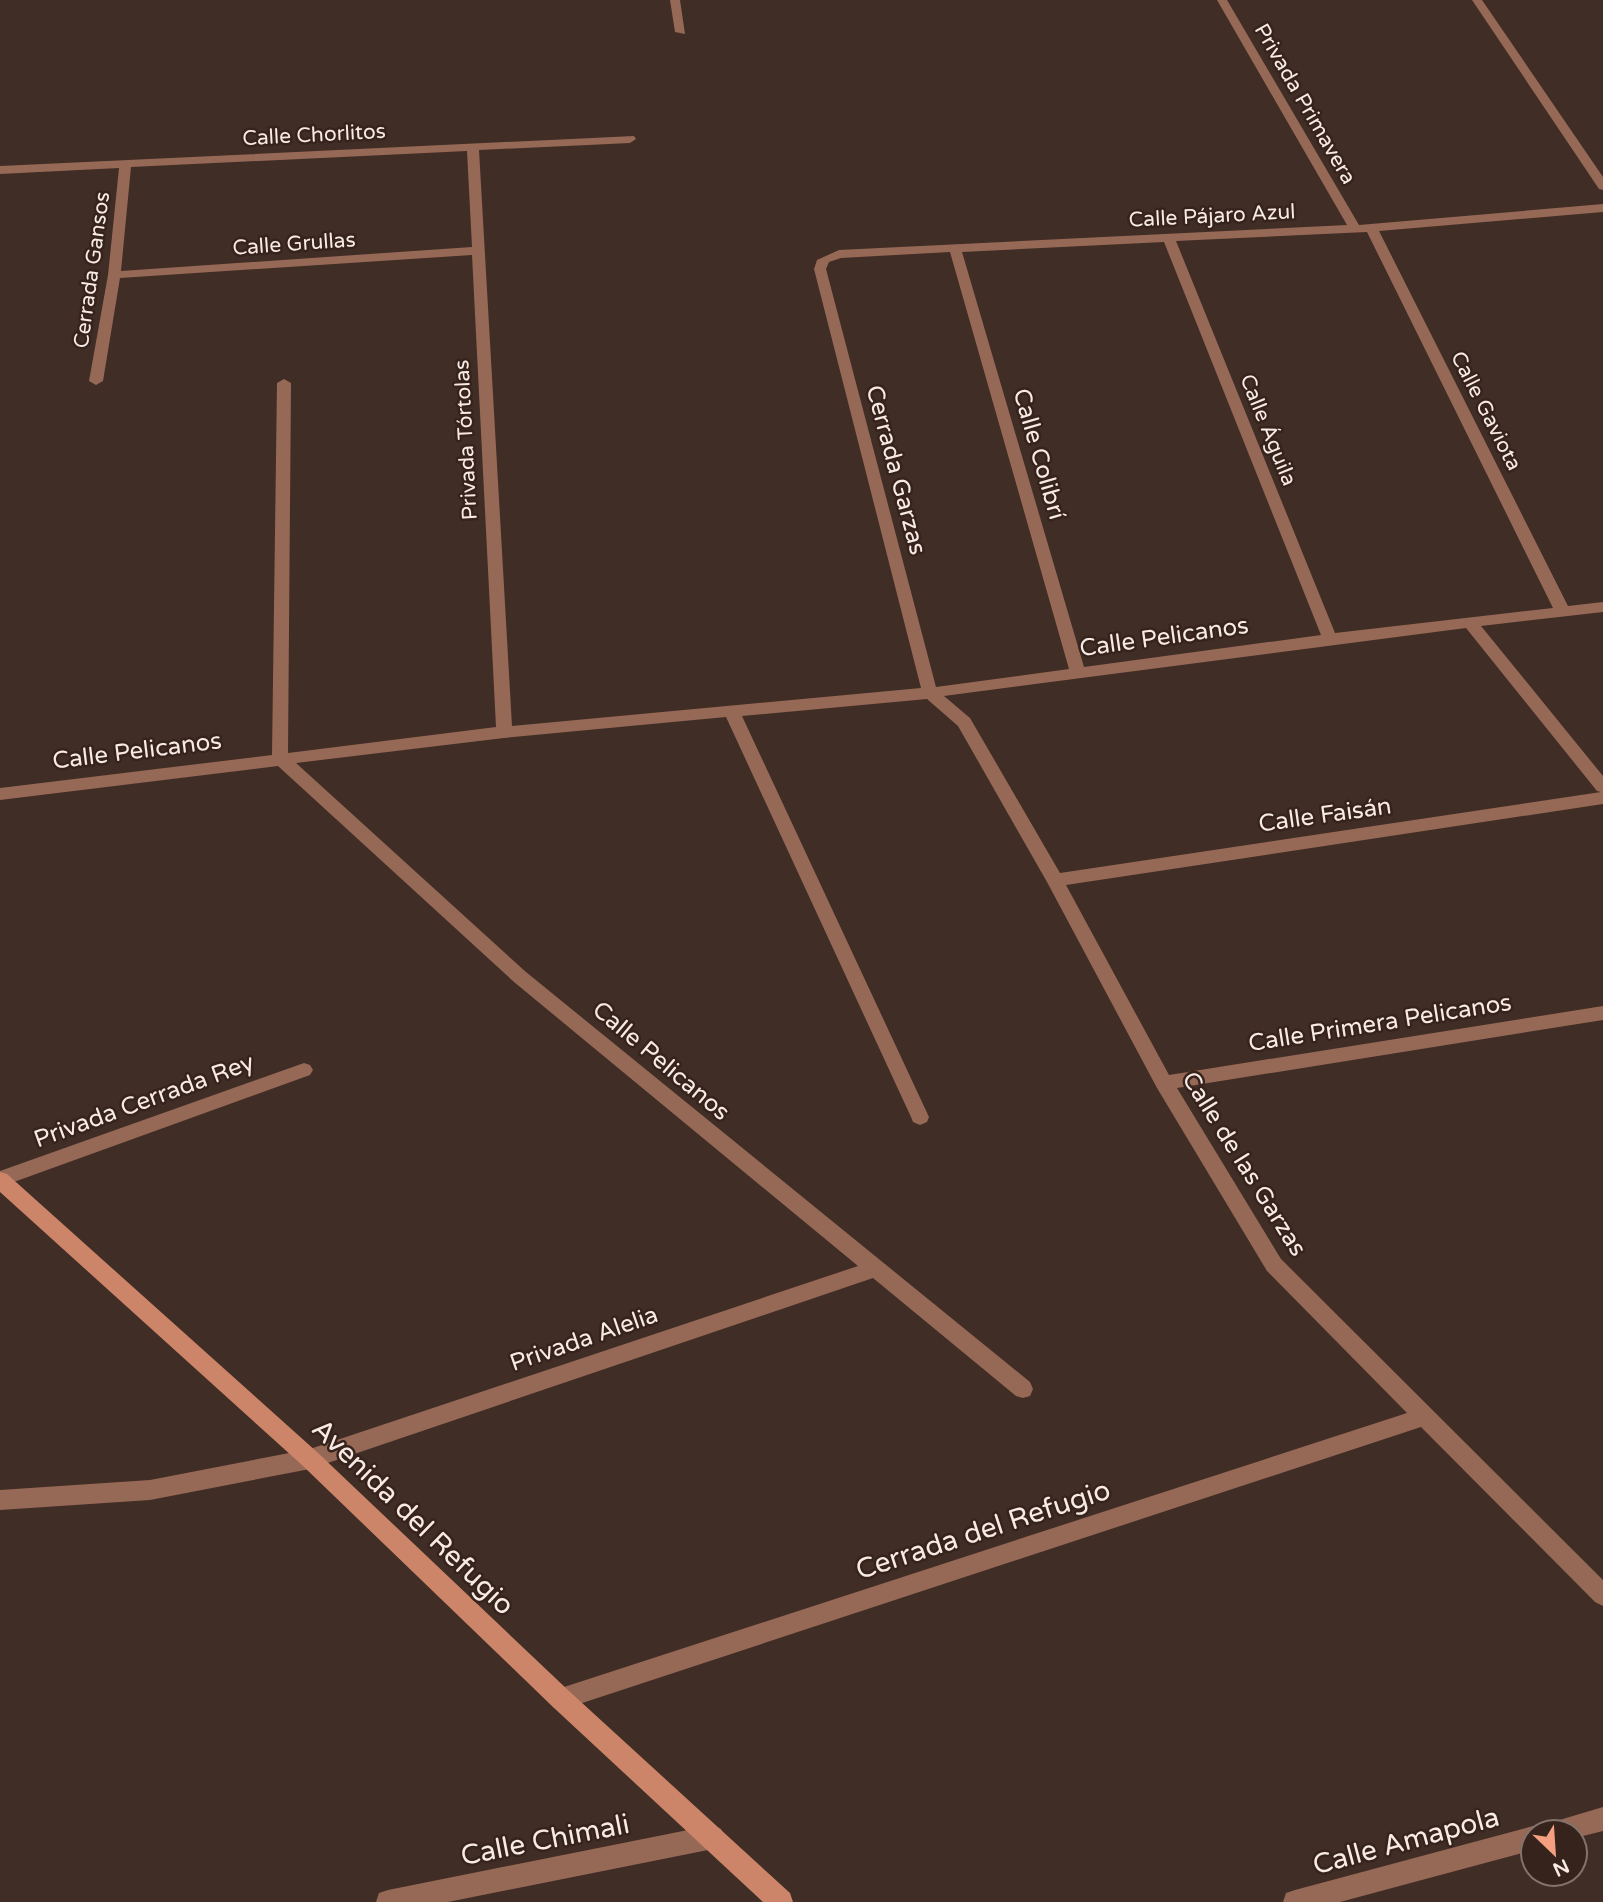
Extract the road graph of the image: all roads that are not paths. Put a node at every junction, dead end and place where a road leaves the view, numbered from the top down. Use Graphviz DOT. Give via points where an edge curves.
graph roads {
  1 [pos="675,0"];
  2 [pos="1222,0"];
  3 [pos="1477,0"];
  4 [pos="681,32"];
  5 [pos="630,139"];
  6 [pos="473,146"];
  7 [pos="125,163"];
  8 [pos="0,170"];
  9 [pos="1603,186"];
  10 [pos="1603,208"];
  11 [pos="1355,228"];
  12 [pos="1371,228"];
  13 [pos="1168,237"];
  14 [pos="955,247"];
  15 [pos="476,251"];
  16 [pos="823,260"];
  17 [pos="114,275"];
  18 [pos="96,381"];
  19 [pos="284,383"];
  20 [pos="1603,607"];
  21 [pos="1563,612"];
  22 [pos="1469,622"];
  23 [pos="1330,639"];
  24 [pos="1079,674"];
  25 [pos="930,693"];
  26 [pos="732,712"];
  27 [pos="504,732"];
  28 [pos="279,758"];
  29 [pos="1603,787"];
  30 [pos="0,794"];
  31 [pos="1603,798"];
  32 [pos="1055,880"];
  33 [pos="1603,1013"];
  34 [pos="304,1070"];
  35 [pos="1164,1083"];
  36 [pos="920,1117"];
  37 [pos="0,1179"];
  38 [pos="874,1269"];
  39 [pos="1023,1389"];
  40 [pos="1423,1416"];
  41 [pos="310,1460"];
  42 [pos="0,1500"];
  43 [pos="1603,1595"];
  44 [pos="561,1699"];
  45 [pos="713,1837"];
  46 [pos="1519,1842"];
  47 [pos="1347,1896"];
  48 [pos="388,1902"];
  49 [pos="781,1902"];
  50 [pos="1295,1902"];
  1 -- 4 [label="street"];
  2 -- 11 [label="street, Privada Primavera"];
  3 -- 9 [label="street"];
  5 -- 6 [label="street, Calle Chorlitos"];
  6 -- 7 [label="street, Calle Chorlitos"];
  6 -- 15 [label="street, Privada Tórtolas"];
  7 -- 8 [label="street, Calle Chorlitos"];
  7 -- 17 [label="street, Cerrada Gansos"];
  10 -- 12 [label="street, Calle Pájaro Azul"];
  11 -- 12 [label="street, Calle Pájaro Azul"];
  11 -- 13 [label="street, Calle Pájaro Azul"];
  12 -- 21 [label="street, Calle Gaviota"];
  13 -- 14 [label="street, Calle Pájaro Azul"];
  13 -- 23 [label="street, Calle Águila"];
  14 -- 16 [label="street, Calle Pájaro Azul" via="839,254"];
  14 -- 24 [label="street, Calle Colibrí"];
  15 -- 17 [label="street, Calle Grullas"];
  15 -- 27 [label="street, Privada Tórtolas"];
  16 -- 25 [label="street, Cerrada Garzas" via="820,269"];
  17 -- 18 [label="street, Cerrada Gansos"];
  19 -- 28 [label="street"];
  20 -- 21 [label="street, Calle Pelicanos"];
  21 -- 22 [label="street, Calle Pelicanos"];
  22 -- 23 [label="street, Calle Pelicanos"];
  22 -- 29 [label="street"];
  23 -- 24 [label="street, Calle Pelicanos"];
  24 -- 25 [label="street, Calle Pelicanos"];
  25 -- 26 [label="street, Calle Pelicanos"];
  25 -- 32 [label="street, Calle de las Garzas" via="964,722"];
  26 -- 27 [label="street, Calle Pelicanos"];
  26 -- 36 [label="street"];
  27 -- 28 [label="street, Calle Pelicanos"];
  28 -- 30 [label="street, Calle Pelicanos"];
  28 -- 38 [label="street, Calle Pelicanos" via="520,977"];
  31 -- 32 [label="street, Calle Faisán"];
  32 -- 35 [label="street, Calle de las Garzas"];
  33 -- 35 [label="street, Calle Primera Pelicanos"];
  34 -- 37 [label="street, Privada Cerrada Rey"];
  35 -- 40 [label="street, Calle de las Garzas" via="1274,1265"];
  37 -- 41 [label="main road, Avenida del Refugio"];
  38 -- 39 [label="street, Calle Pelicanos"];
  38 -- 41 [label="street, Privada Alelia"];
  40 -- 43 [label="street, Calle de las Garzas"];
  40 -- 44 [label="street, Cerrada del Refugio"];
  41 -- 42 [label="street, Privada Alelia" via="150,1490"];
  41 -- 44 [label="main road, Avenida del Refugio"];
  44 -- 45 [label="main road, Avenida del Refugio"];
  45 -- 48 [label="street, Calle Chimali"];
  45 -- 49 [label="main road, Avenida del Refugio"];
  46 -- 47 [label="street, Calle Amapola"];
  47 -- 50 [label="street, Calle Amapola"];
}
